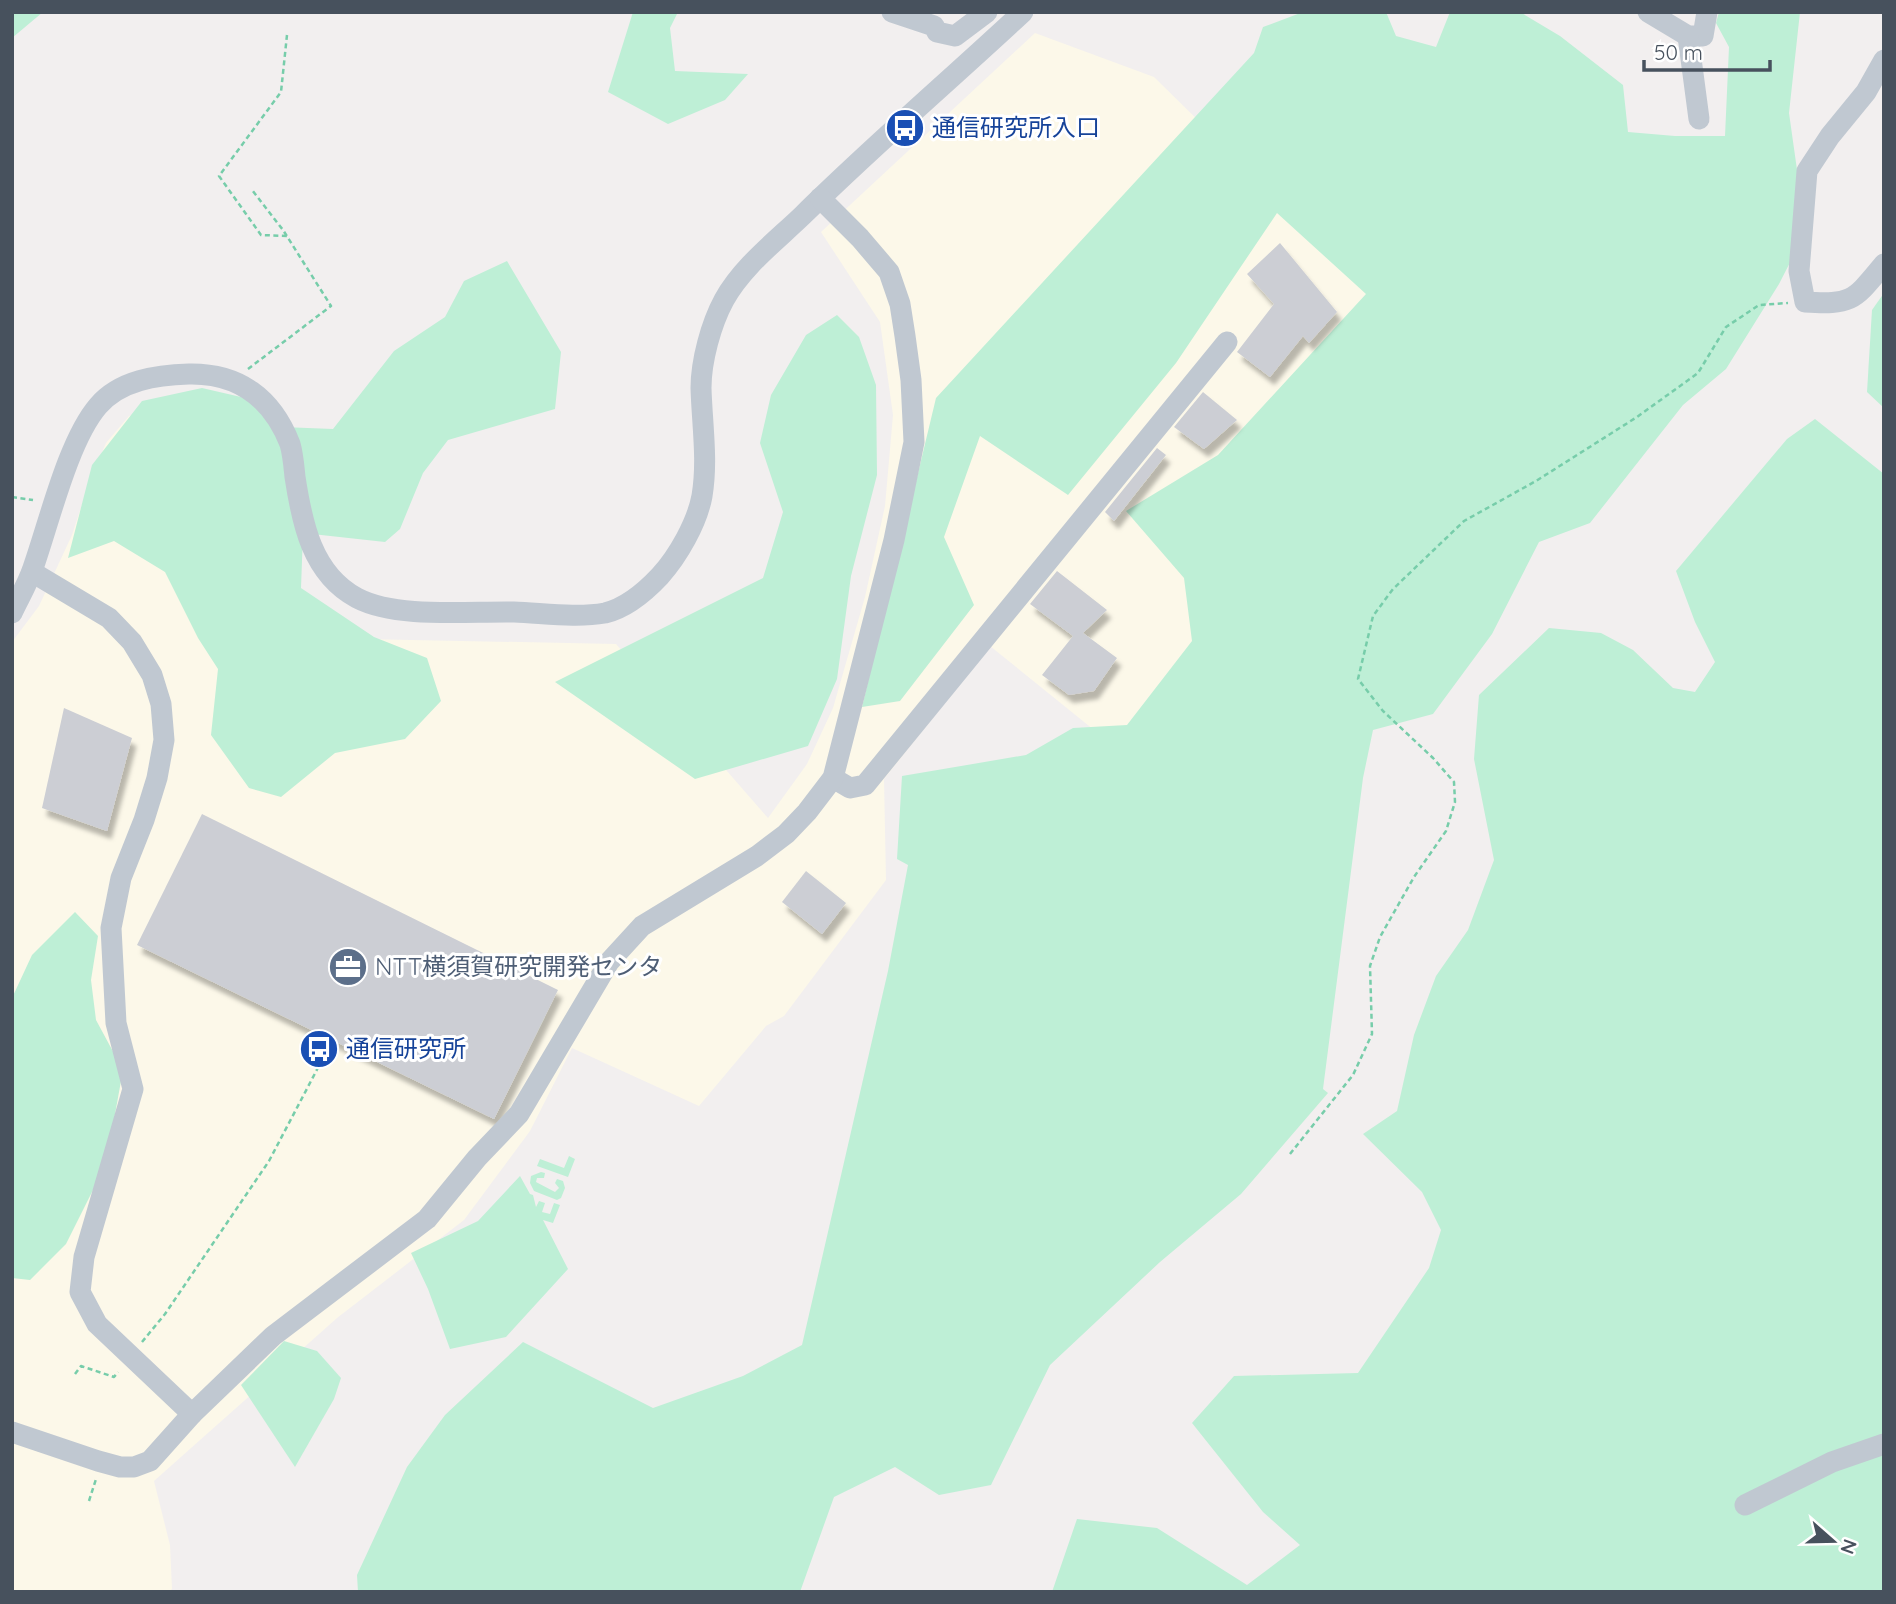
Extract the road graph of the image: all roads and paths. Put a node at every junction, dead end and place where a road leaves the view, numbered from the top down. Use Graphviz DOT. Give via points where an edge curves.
graph roads {
  1 [pos="892,12"];
  2 [pos="987,12"];
  3 [pos="1023,12"];
  4 [pos="1648,12"];
  5 [pos="1707,12"];
  6 [pos="936,19"];
  7 [pos="287,35"];
  8 [pos="1688,36"];
  9 [pos="1884,60"];
  10 [pos="1699,119"];
  11 [pos="252,190"];
  12 [pos="820,198"];
  13 [pos="288,236"];
  14 [pos="1884,264"];
  15 [pos="1805,302"];
  16 [pos="1227,342"];
  17 [pos="234,380"];
  18 [pos="32,572"];
  19 [pos="12,613"];
  20 [pos="833,778"];
  21 [pos="332,1041"];
  22 [pos="1290,1154"];
  23 [pos="130,1356"];
  24 [pos="75,1374"];
  25 [pos="192,1414"];
  26 [pos="12,1432"];
  27 [pos="1884,1444"];
  28 [pos="1745,1505"];
  1 -- 6 [label="street"];
  2 -- 6 [label="street" via="955,36 937,32"];
  3 -- 12 [label="street"];
  4 -- 8 [label="street"];
  5 -- 8 [label="street" via="1703,36"];
  7 -- 13 [label="path" via="281,92 219,176 261,235"];
  8 -- 10 [label="street"];
  9 -- 15 [label="street" via="1807,171 1799,271"];
  11 -- 13 [label="path"];
  12 -- 17 [label="street" via="746,270 724,301 705,351 701,384 705,457 701,499 687,536 667,568 630,602 608,612 424,612 384,607 356,597 328,574 303,526 290,446 274,415 261,398"];
  12 -- 20 [label="street" via="889,272 905,336 914,442 894,540"];
  13 -- 17 [label="path" via="331,306"];
  14 -- 15 [label="street" via="1856,297 1830,304"];
  15 -- 22 [label="path" via="1759,305 1726,327 1698,373 1637,418 1464,521 1393,589 1373,615 1358,678 1383,711 1454,782 1455,802 1446,831 1380,937 1370,966 1372,1034 1353,1075"];
  16 -- 20 [label="street" via="865,785 850,788"];
  17 -- 18 [label="street" via="200,374 160,375 130,383 99,405 78,439"];
  18 -- 19 [label="street"];
  18 -- 23 [label="street" via="108,618 132,642 152,675 161,704 164,740 157,778 121,878 111,928 116,1023 133,1089 84,1257 80,1292 97,1324"];
  20 -- 25 [label="street" via="807,812 767,849 642,926 610,962 519,1114 427,1219 273,1336"];
  21 -- 23 [label="path" via="269,1161 165,1314"];
  23 -- 24 [label="path" via="114,1377 81,1366"];
  23 -- 25 [label="street"];
  25 -- 26 [label="street" via="150,1461 135,1467 98,1461"];
  27 -- 28 [label="street" via="1832,1462"];
}
